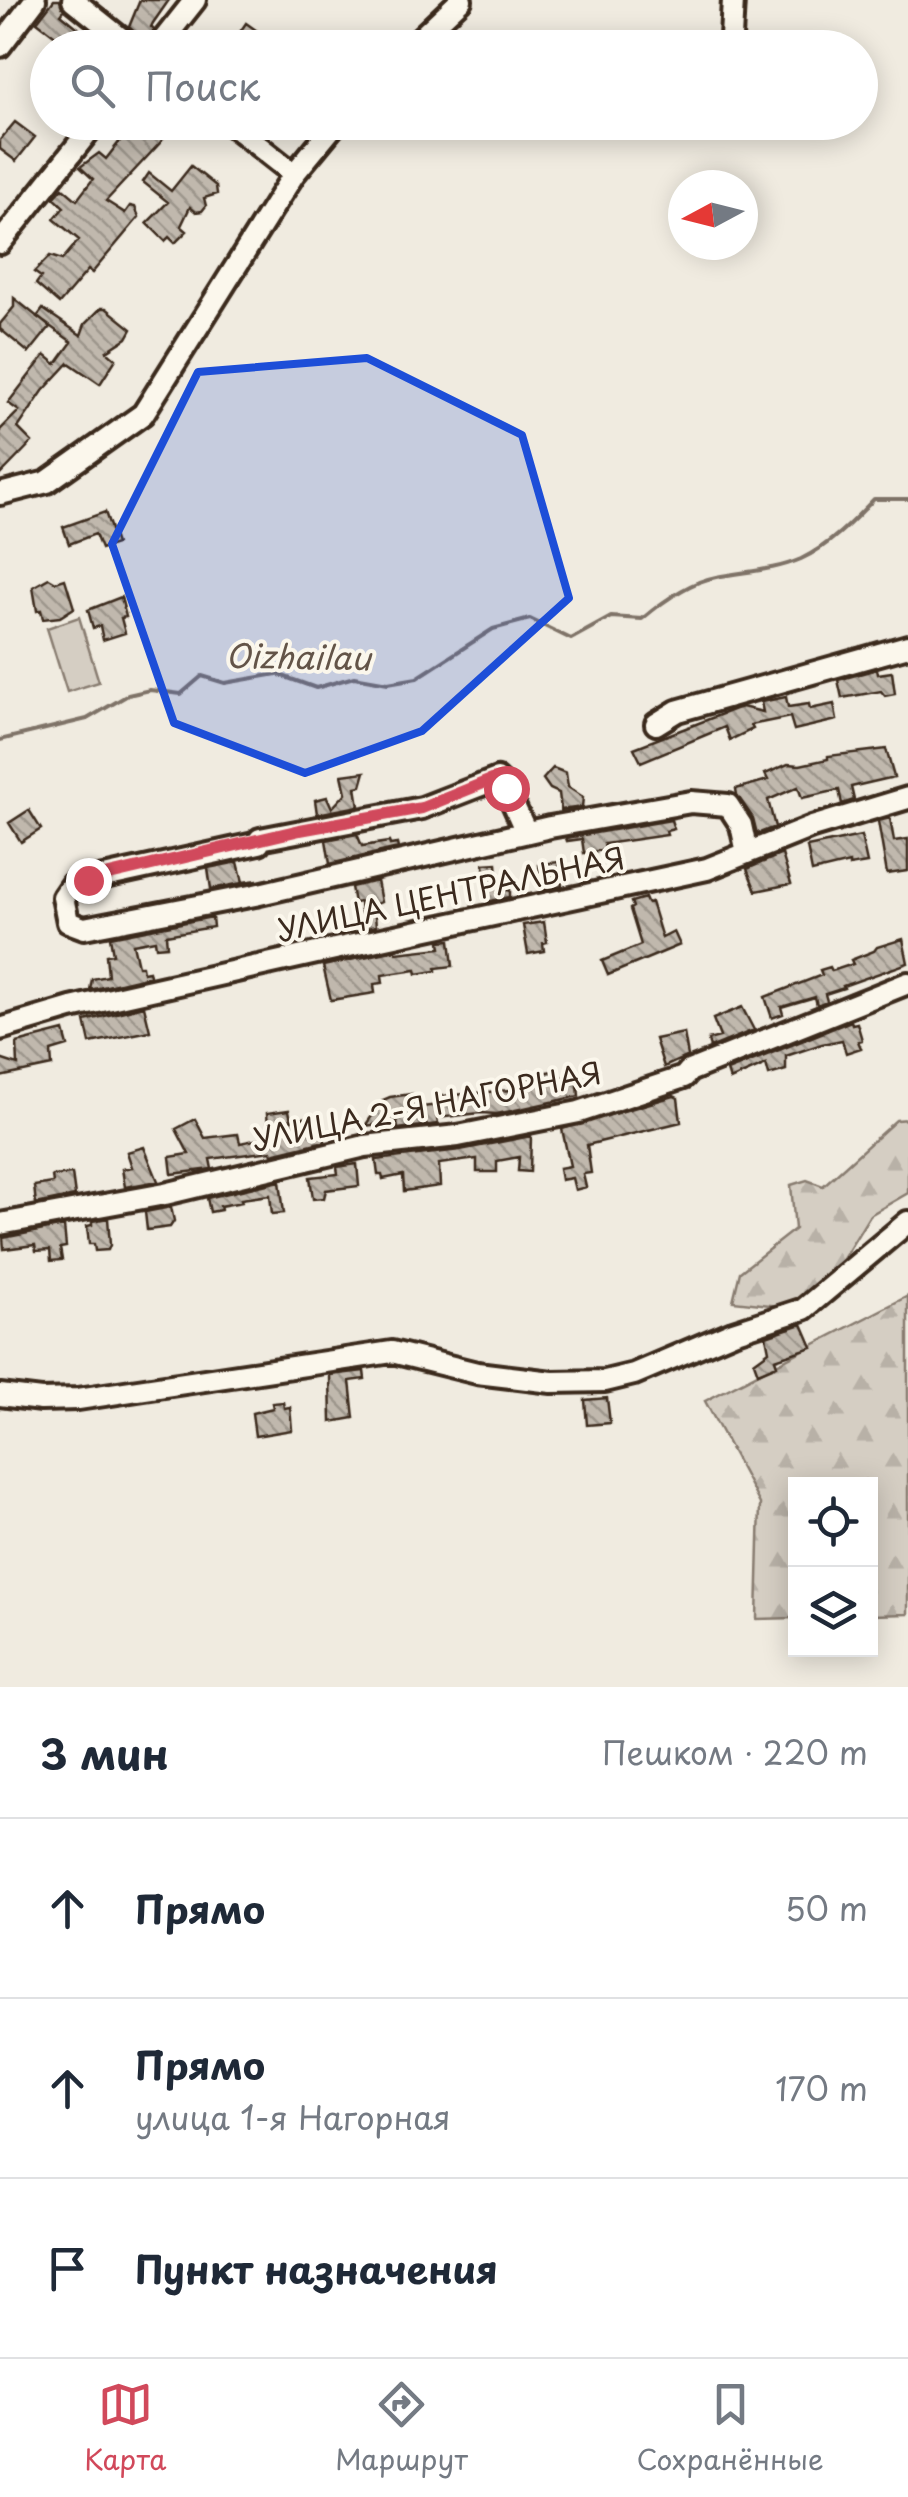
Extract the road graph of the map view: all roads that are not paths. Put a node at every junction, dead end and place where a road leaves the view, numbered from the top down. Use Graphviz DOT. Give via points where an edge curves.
graph roads {
  1 [pos="35,0"];
  2 [pos="73,0"];
  3 [pos="195,0"];
  4 [pos="461,0"];
  5 [pos="733,0"];
  6 [pos="110,30"];
  7 [pos="171,30"];
  8 [pos="429,30"];
  9 [pos="731,30"];
  10 [pos="0,46"];
  11 [pos="82,140"];
  12 [pos="251,140"];
  13 [pos="323,140"];
  14 [pos="294,174"];
  15 [pos="0,243"];
  16 [pos="0,494"];
  17 [pos="908,646"];
  18 [pos="656,724"];
  19 [pos="908,798"];
  20 [pos="526,832"];
  21 [pos="747,852"];
  22 [pos="908,983"];
  23 [pos="0,1029"];
  24 [pos="908,1222"];
  25 [pos="0,1224"];
  26 [pos="0,1395"];
  1 -- 10 [label="street"];
  2 -- 6 [label="street"];
  3 -- 7 [label="street"];
  4 -- 8 [label="street"];
  5 -- 9 [label="street"];
  11 -- 15 [label="street"];
  12 -- 14 [label="street"];
  13 -- 14 [label="street"];
  14 -- 16 [label="street" via="143,414 48,482"];
  17 -- 18 [label="street" via="677,711"];
  19 -- 21 [label="street, УЛИЦА ЦЕНТРАЛЬНАЯ"];
  20 -- 20 [label="street" via="497,779 410,811 72,884 63,896 66,918 84,928"];
  20 -- 21 [label="street" via="718,802 734,813"];
  21 -- 23 [label="street, УЛИЦА ЦЕНТРАЛЬНАЯ" via="653,882"];
  22 -- 25 [label="street, УЛИЦА 2-Я НАГОРНАЯ" via="602,1106 458,1136 365,1146 165,1194"];
  24 -- 26 [label="street" via="804,1309 605,1381 477,1373 392,1352 78,1398"];
}
